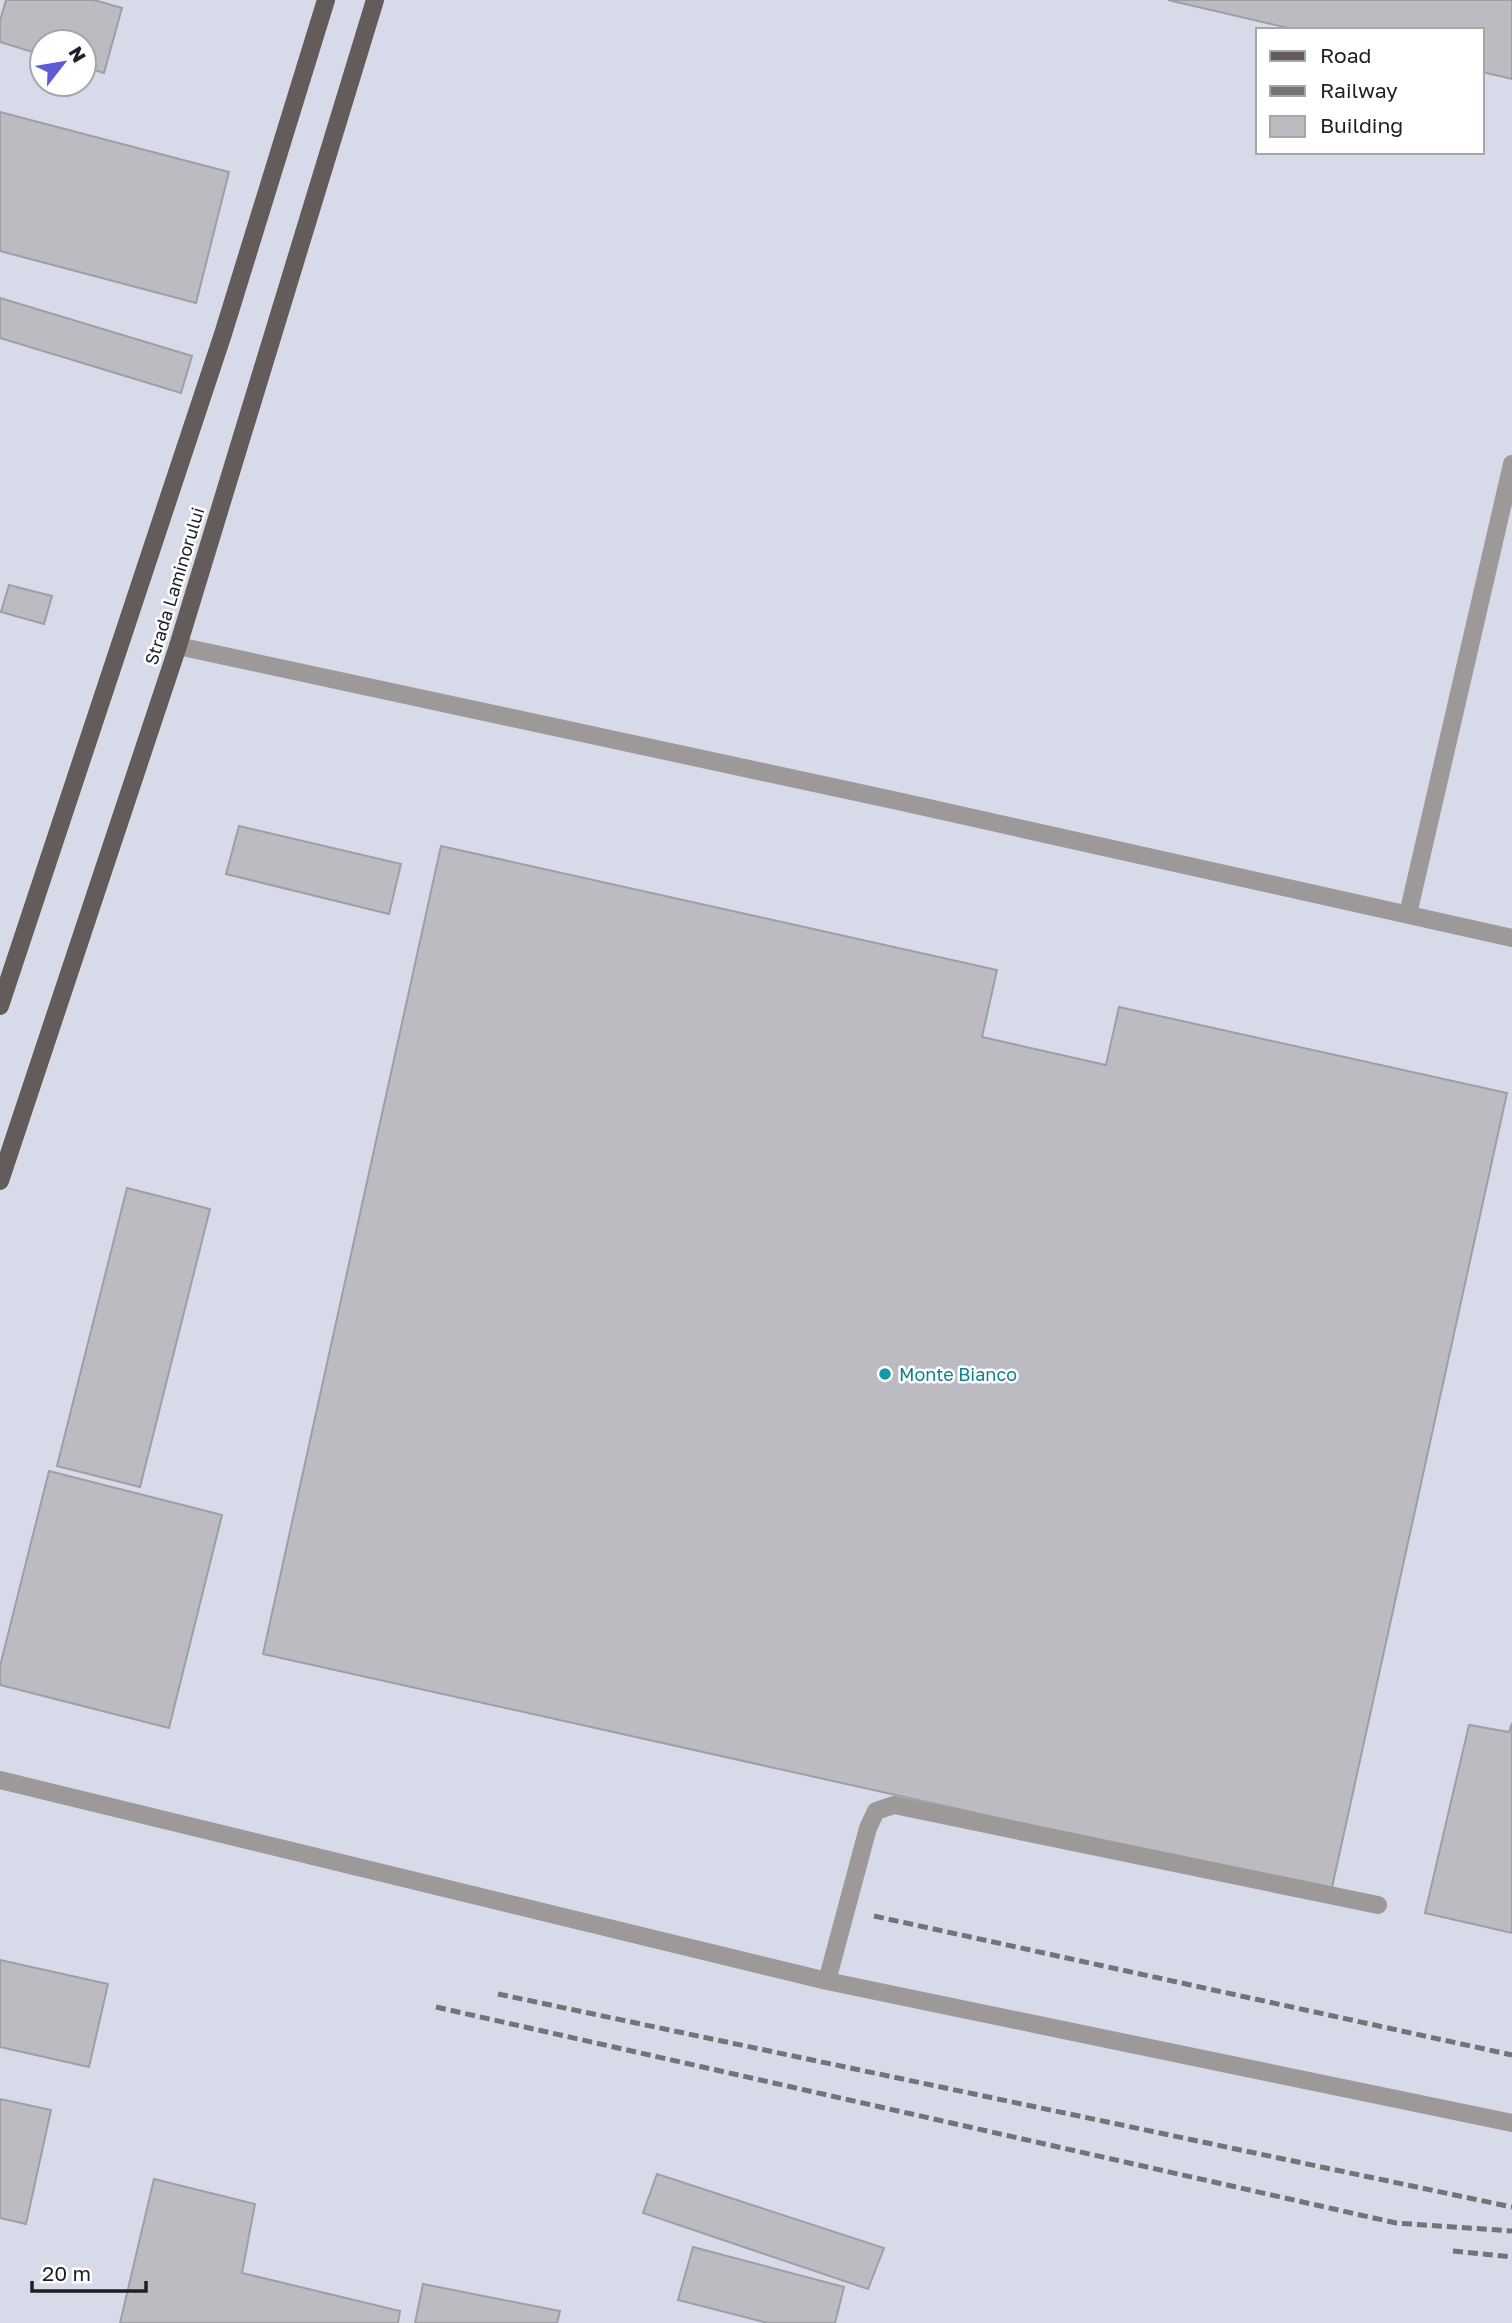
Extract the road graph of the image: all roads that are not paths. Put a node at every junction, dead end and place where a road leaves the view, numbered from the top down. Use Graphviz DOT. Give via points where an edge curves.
graph roads {
  1 [pos="326,0"];
  2 [pos="375,0"];
  3 [pos="1512,464"];
  4 [pos="178,646"];
  5 [pos="1408,914"];
  6 [pos="1512,938"];
  7 [pos="0,1006"];
  8 [pos="0,1181"];
  9 [pos="0,1780"];
  10 [pos="1378,1905"];
  11 [pos="827,1981"];
  12 [pos="1512,2123"];
  1 -- 7 [label="main road, Strada Laminorului" via="223,334"];
  2 -- 4 [label="main road, Strada Laminorului"];
  3 -- 5 [label="lane"];
  4 -- 5 [label="lane"];
  4 -- 8 [label="main road, Strada Laminorului"];
  5 -- 6 [label="lane"];
  9 -- 11 [label="lane"];
  10 -- 11 [label="lane" via="894,1805 876,1811 868,1828"];
  11 -- 12 [label="lane"];
}
